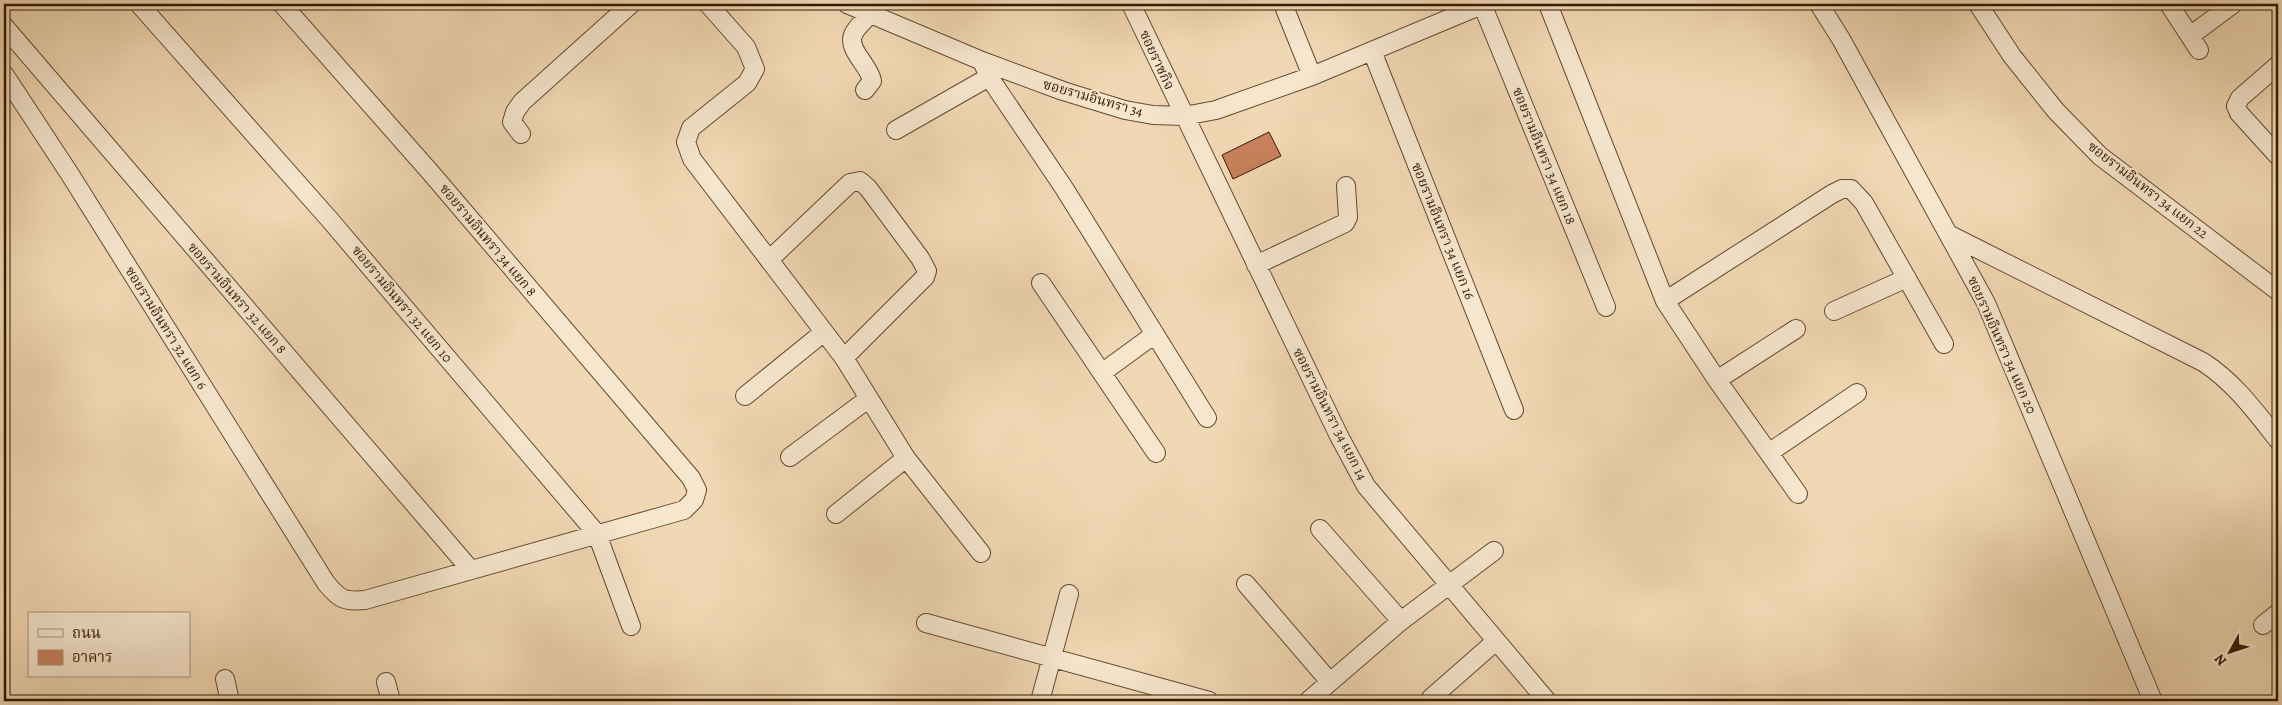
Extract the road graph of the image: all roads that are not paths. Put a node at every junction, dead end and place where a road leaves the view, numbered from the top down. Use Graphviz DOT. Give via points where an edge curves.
graph roads {
  1 [pos="139,4"];
  2 [pos="282,4"];
  3 [pos="631,4"];
  4 [pos="708,4"];
  5 [pos="847,4"];
  6 [pos="1131,4"];
  7 [pos="1283,4"];
  8 [pos="1483,4"];
  9 [pos="1548,4"];
  10 [pos="1819,4"];
  11 [pos="1978,4"];
  12 [pos="2168,4"];
  13 [pos="2232,4"];
  14 [pos="871,13"];
  15 [pos="4,26"];
  16 [pos="1372,51"];
  17 [pos="2278,65"];
  18 [pos="985,69"];
  19 [pos="4,74"];
  20 [pos="1312,76"];
  21 [pos="865,90"];
  22 [pos="1184,116"];
  23 [pos="896,130"];
  24 [pos="521,134"];
  25 [pos="2278,156"];
  26 [pos="1346,186"];
  27 [pos="1950,235"];
  28 [pos="769,260"];
  29 [pos="1256,265"];
  30 [pos="1907,278"];
  31 [pos="1041,283"];
  32 [pos="2278,291"];
  33 [pos="1664,301"];
  34 [pos="1606,307"];
  35 [pos="1834,311"];
  36 [pos="1796,329"];
  37 [pos="824,332"];
  38 [pos="1155,334"];
  39 [pos="1944,344"];
  40 [pos="844,358"];
  41 [pos="1103,372"];
  42 [pos="1717,380"];
  43 [pos="1857,393"];
  44 [pos="745,396"];
  45 [pos="868,399"];
  46 [pos="1514,410"];
  47 [pos="1207,418"];
  48 [pos="2278,440"];
  49 [pos="1770,452"];
  50 [pos="1156,453"];
  51 [pos="790,457"];
  52 [pos="906,458"];
  53 [pos="1798,494"];
  54 [pos="836,514"];
  55 [pos="1320,529"];
  56 [pos="596,534"];
  57 [pos="1494,550"];
  58 [pos="981,553"];
  59 [pos="470,569"];
  60 [pos="1246,584"];
  61 [pos="1450,585"];
  62 [pos="1069,594"];
  63 [pos="2278,613"];
  64 [pos="1401,621"];
  65 [pos="926,623"];
  66 [pos="2263,625"];
  67 [pos="630,626"];
  68 [pos="1496,641"];
  69 [pos="1052,657"];
  70 [pos="225,679"];
  71 [pos="386,682"];
  72 [pos="1330,682"];
  73 [pos="230,701"];
  74 [pos="391,701"];
  75 [pos="1040,701"];
  76 [pos="1209,701"];
  77 [pos="1308,701"];
  78 [pos="1431,701"];
  79 [pos="1547,701"];
  80 [pos="2153,701"];
  1 -- 56 [label="street, ซอยรามอินทรา 32 แยก 10" via="324,213"];
  2 -- 56 [label="street, ซอยรามอินทรา 34 แยก 8" via="431,172 691,478 696,490 694,500 684,510"];
  3 -- 24 [label="street" via="522,102 514,112 512,122"];
  4 -- 28 [label="street" via="746,47 755,68 747,83 691,128 686,142 692,159"];
  5 -- 14 [label="street, ซอยรามอินทรา 34"];
  6 -- 22 [label="street, ซอยราชกิจ"];
  7 -- 20 [label="street"];
  8 -- 16 [label="street, ซอยรามอินทรา 34"];
  8 -- 34 [label="street, ซอยรามอินทรา 34 แยก 18"];
  9 -- 33 [label="street"];
  10 -- 27 [label="street, ซอยรามอินทรา 34 แยก 20"];
  11 -- 32 [label="street, ซอยรามอินทรา 34 แยก 22" via="2012,56 2056,111 2100,156"];
  12 -- 13 [label="street" via="2195,43"];
  14 -- 18 [label="street, ซอยรามอินทรา 34"];
  14 -- 21 [label="street" via="853,34 852,43 871,72 872,81"];
  15 -- 59 [label="street, ซอยรามอินทรา 32 แยก 8"];
  16 -- 20 [label="street, ซอยรามอินทรา 34"];
  16 -- 46 [label="street, ซอยรามอินทรา 34 แยก 16"];
  17 -- 25 [label="street" via="2240,98 2236,106"];
  18 -- 22 [label="street, ซอยรามอินทรา 34" via="1125,110"];
  18 -- 23 [label="street"];
  18 -- 38 [label="street"];
  19 -- 59 [label="street, ซอยรามอินทรา 32 แยก 6" via="337,596 350,602 365,600"];
  20 -- 22 [label="street, ซอยรามอินทรา 34" via="1216,110"];
  22 -- 29 [label="street, ซอยรามอินทรา 34 แยก 14"];
  26 -- 29 [label="street" via="1348,217 1345,223"];
  27 -- 48 [label="street" via="2203,362 2236,388"];
  27 -- 80 [label="street, ซอยรามอินทรา 34 แยก 20" via="1986,302"];
  28 -- 37 [label="street"];
  28 -- 40 [label="street" via="850,183 860,181 868,188 927,272"];
  29 -- 61 [label="street, ซอยรามอินทรา 34 แยก 14" via="1366,486"];
  30 -- 33 [label="street" via="1864,203 1850,189 1842,189"];
  30 -- 35 [label="street"];
  30 -- 39 [label="street"];
  31 -- 41 [label="street"];
  33 -- 42 [label="street"];
  36 -- 42 [label="street"];
  37 -- 40 [label="street"];
  37 -- 44 [label="street"];
  38 -- 41 [label="street"];
  38 -- 47 [label="street"];
  40 -- 45 [label="street"];
  41 -- 50 [label="street"];
  42 -- 49 [label="street"];
  43 -- 49 [label="street"];
  45 -- 51 [label="street"];
  45 -- 52 [label="street"];
  49 -- 53 [label="street"];
  52 -- 54 [label="street"];
  52 -- 58 [label="street"];
  55 -- 64 [label="street"];
  56 -- 59 [label="street"];
  56 -- 67 [label="street, ซอยรามอินทรา 32 แยก 10"];
  57 -- 61 [label="street"];
  60 -- 72 [label="street"];
  61 -- 64 [label="street"];
  61 -- 68 [label="street, ซอยรามอินทรา 34 แยก 14"];
  62 -- 69 [label="street"];
  63 -- 66 [label="street"];
  64 -- 72 [label="street"];
  65 -- 69 [label="street"];
  68 -- 78 [label="street"];
  68 -- 79 [label="street, ซอยรามอินทรา 34 แยก 14"];
  69 -- 75 [label="street"];
  69 -- 76 [label="street"];
  70 -- 73 [label="street"];
  71 -- 74 [label="street"];
  72 -- 77 [label="street"];
}
